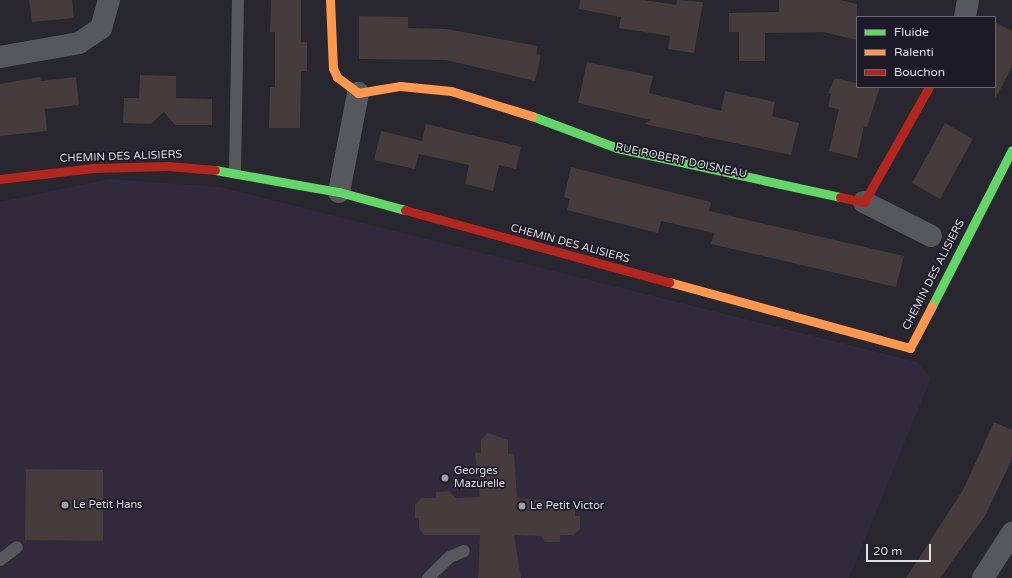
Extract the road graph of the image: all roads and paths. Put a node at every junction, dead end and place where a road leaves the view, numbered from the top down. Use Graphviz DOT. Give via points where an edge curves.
graph roads {
  1 [pos="109,0"];
  2 [pos="238,0"];
  3 [pos="330,0"];
  4 [pos="968,0"];
  5 [pos="965,16"];
  6 [pos="0,57"];
  7 [pos="928,88"];
  8 [pos="358,93"];
  9 [pos="1012,150"];
  10 [pos="235,171"];
  11 [pos="0,179"];
  12 [pos="339,192"];
  13 [pos="864,202"];
  14 [pos="931,236"];
  15 [pos="1012,533"];
  16 [pos="17,547"];
  17 [pos="464,551"];
  18 [pos="0,560"];
  19 [pos="428,578"];
  20 [pos="983,578"];
  1 -- 6 [label="street" via="101,28 79,43"];
  2 -- 10 [label="lane"];
  3 -- 8 [label="street" via="332,68 337,77"];
  4 -- 5 [label="street"];
  7 -- 13 [label="street"];
  8 -- 12 [label="street"];
  8 -- 13 [label="street, RUE ROBERT DOISNEAU" via="400,86 451,91 558,124 617,148"];
  9 -- 12 [label="street, CHEMIN DES ALISIERS" via="910,348"];
  10 -- 11 [label="street, CHEMIN DES ALISIERS" via="168,166 93,168"];
  10 -- 12 [label="street, CHEMIN DES ALISIERS"];
  13 -- 14 [label="street"];
  15 -- 20 [label="street"];
  16 -- 18 [label="lane"];
  17 -- 19 [label="lane" via="450,557"];
}
